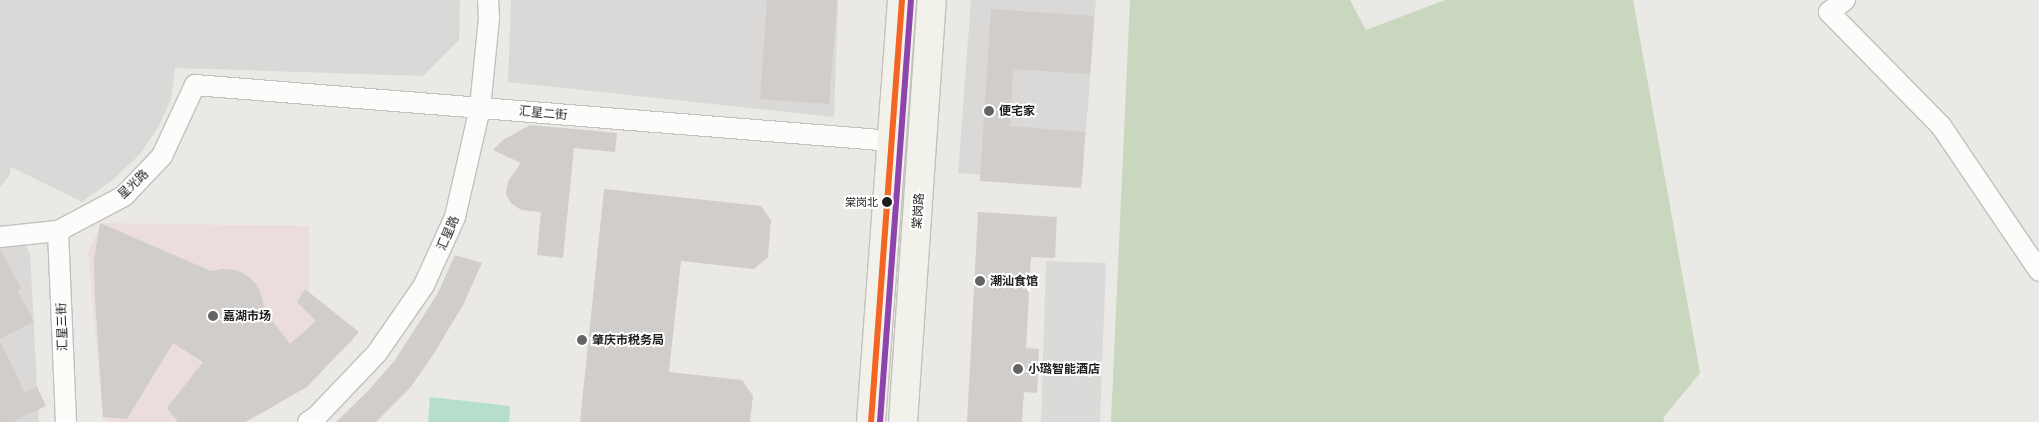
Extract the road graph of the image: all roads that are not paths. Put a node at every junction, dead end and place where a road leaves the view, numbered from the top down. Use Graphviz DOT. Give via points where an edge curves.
graph roads {
  1 [pos="488,0"];
  2 [pos="902,0"];
  3 [pos="932,0"];
  4 [pos="1845,0"];
  5 [pos="194,85"];
  6 [pos="480,108"];
  7 [pos="892,141"];
  8 [pos="58,231"];
  9 [pos="0,237"];
  10 [pos="2039,271"];
  11 [pos="878,336"];
  12 [pos="909,339"];
  13 [pos="66,422"];
  14 [pos="308,422"];
  15 [pos="871,422"];
  16 [pos="903,422"];
  1 -- 6 [label="street, 汇星路"];
  2 -- 7 [label="main road"];
  3 -- 12 [label="main road, 棠岗路"];
  4 -- 10 [label="street" via="1828,12 1941,126"];
  5 -- 6 [label="street, 汇星二街"];
  5 -- 8 [label="street, 星光路" via="162,156 124,196"];
  6 -- 7 [label="street, 汇星二街"];
  6 -- 14 [label="street, 汇星路" via="456,217 424,285 377,353"];
  7 -- 11 [label="main road"];
  8 -- 9 [label="street, 星光路"];
  8 -- 13 [label="street, 汇星三街"];
  11 -- 12 [label="main road"];
  11 -- 15 [label="main road"];
  12 -- 16 [label="main road, 棠岗路"];
}
